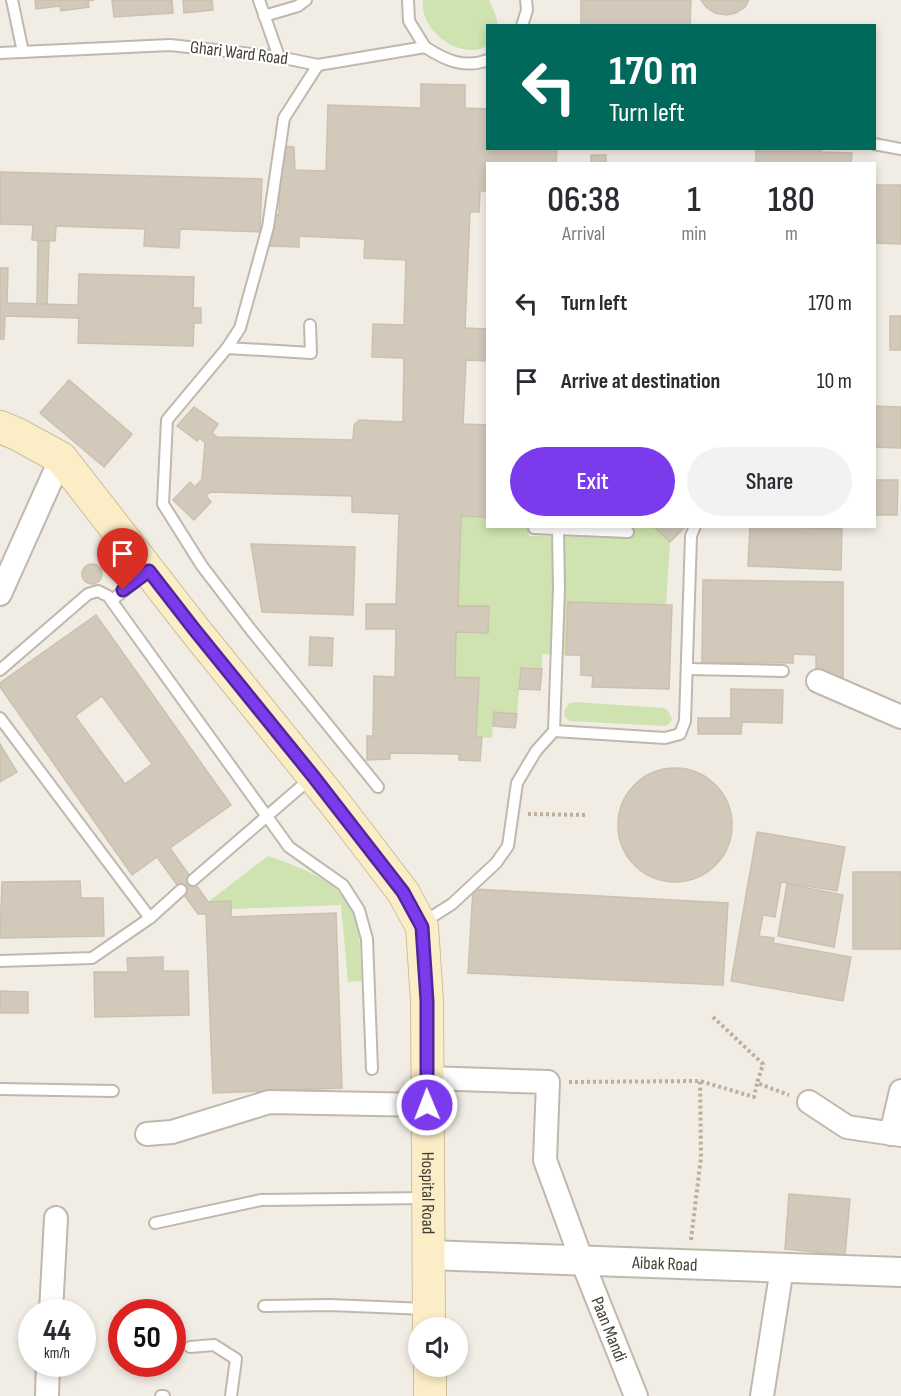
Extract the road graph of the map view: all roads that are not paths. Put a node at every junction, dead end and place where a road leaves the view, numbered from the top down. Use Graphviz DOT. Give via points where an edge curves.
graph roads {
  1 [pos="12,0"];
  2 [pos="259,0"];
  3 [pos="306,0"];
  4 [pos="408,0"];
  5 [pos="526,0"];
  6 [pos="264,16"];
  7 [pos="523,24"];
  8 [pos="425,47"];
  9 [pos="23,52"];
  10 [pos="0,53"];
  11 [pos="279,57"];
  12 [pos="486,61"];
  13 [pos="318,65"];
  14 [pos="876,144"];
  15 [pos="901,149"];
  16 [pos="310,325"];
  17 [pos="227,348"];
  18 [pos="0,427"];
  19 [pos="61,458"];
  20 [pos="534,528"];
  21 [pos="694,528"];
  22 [pos="558,530"];
  23 [pos="628,532"];
  24 [pos="149,571"];
  25 [pos="0,594"];
  26 [pos="112,600"];
  27 [pos="688,669"];
  28 [pos="0,670"];
  29 [pos="783,671"];
  30 [pos="818,681"];
  31 [pos="901,717"];
  32 [pos="0,718"];
  33 [pos="554,731"];
  34 [pos="313,776"];
  35 [pos="378,787"];
  36 [pos="267,816"];
  37 [pos="193,880"];
  38 [pos="181,890"];
  39 [pos="150,918"];
  40 [pos="422,927"];
  41 [pos="0,961"];
  42 [pos="372,1069"];
  43 [pos="0,1089"];
  44 [pos="113,1091"];
  45 [pos="901,1091"];
  46 [pos="427,1092"];
  47 [pos="809,1102"];
  48 [pos="147,1134"];
  49 [pos="896,1134"];
  50 [pos="427,1198"];
  51 [pos="56,1218"];
  52 [pos="155,1223"];
  53 [pos="428,1255"];
  54 [pos="582,1260"];
  55 [pos="782,1268"];
  56 [pos="901,1272"];
  57 [pos="52,1299"];
  58 [pos="264,1306"];
  59 [pos="421,1317"];
  60 [pos="429,1317"];
  61 [pos="190,1347"];
  62 [pos="48,1377"];
  63 [pos="430,1377"];
  64 [pos="47,1396"];
  65 [pos="231,1396"];
  66 [pos="430,1396"];
  67 [pos="636,1396"];
  68 [pos="762,1396"];
  1 -- 9 [label="lane"];
  2 -- 6 [label="lane"];
  3 -- 6 [label="lane"];
  4 -- 8 [label="lane" via="409,21"];
  5 -- 7 [label="lane"];
  6 -- 11 [label="lane"];
  8 -- 12 [label="lane" via="462,64"];
  8 -- 13 [label="lane, Ghari Ward Road"];
  9 -- 10 [label="lane, Ghari Ward Road"];
  9 -- 11 [label="lane, Ghari Ward Road" via="170,45"];
  11 -- 13 [label="lane, Ghari Ward Road"];
  13 -- 17 [label="lane" via="285,118 268,227 240,328"];
  14 -- 15 [label="lane"];
  16 -- 17 [label="lane" via="311,353"];
  17 -- 35 [label="lane" via="167,420 163,504 202,566"];
  18 -- 19 [label="main road, Hospital Road"];
  19 -- 24 [label="main road, Hospital Road"];
  19 -- 25 [label="street"];
  20 -- 22 [label="lane"];
  21 -- 27 [label="lane"];
  22 -- 23 [label="lane"];
  22 -- 33 [label="lane"];
  24 -- 26 [label="lane"];
  24 -- 34 [label="main road, Hospital Road"];
  26 -- 28 [label="lane" via="98,591 88,594"];
  26 -- 36 [label="lane"];
  27 -- 29 [label="lane"];
  27 -- 33 [label="lane" via="686,721 680,734 665,738"];
  30 -- 31 [label="street"];
  32 -- 39 [label="lane"];
  33 -- 40 [label="lane" via="536,751 517,783 508,846 496,863"];
  34 -- 36 [label="lane"];
  34 -- 40 [label="main road, Hospital Road" via="403,892"];
  36 -- 37 [label="lane"];
  36 -- 42 [label="lane" via="289,847 343,885 359,910 367,939"];
  38 -- 39 [label="lane"];
  39 -- 41 [label="lane" via="92,958"];
  40 -- 46 [label="main road, Hospital Road"];
  43 -- 44 [label="lane"];
  45 -- 49 [label="street"];
  46 -- 48 [label="street" via="269,1102 172,1132"];
  46 -- 50 [label="main road, Hospital Road"];
  46 -- 54 [label="street, Paan Mandi" via="548,1082 545,1160"];
  47 -- 49 [label="street" via="847,1127"];
  50 -- 52 [label="lane" via="261,1200"];
  50 -- 53 [label="main road, Hospital Road"];
  51 -- 57 [label="street"];
  53 -- 54 [label="street, Aibak Road"];
  53 -- 60 [label="main road, Hospital Road"];
  54 -- 55 [label="street, Aibak Road"];
  54 -- 67 [label="street, Paan Mandi"];
  55 -- 56 [label="street, Aibak Road"];
  55 -- 68 [label="street"];
  58 -- 59 [label="lane" via="330,1305"];
  61 -- 65 [label="lane" via="214,1345 236,1359"];
  62 -- 64 [label="street"];
  63 -- 66 [label="main road"];
}
